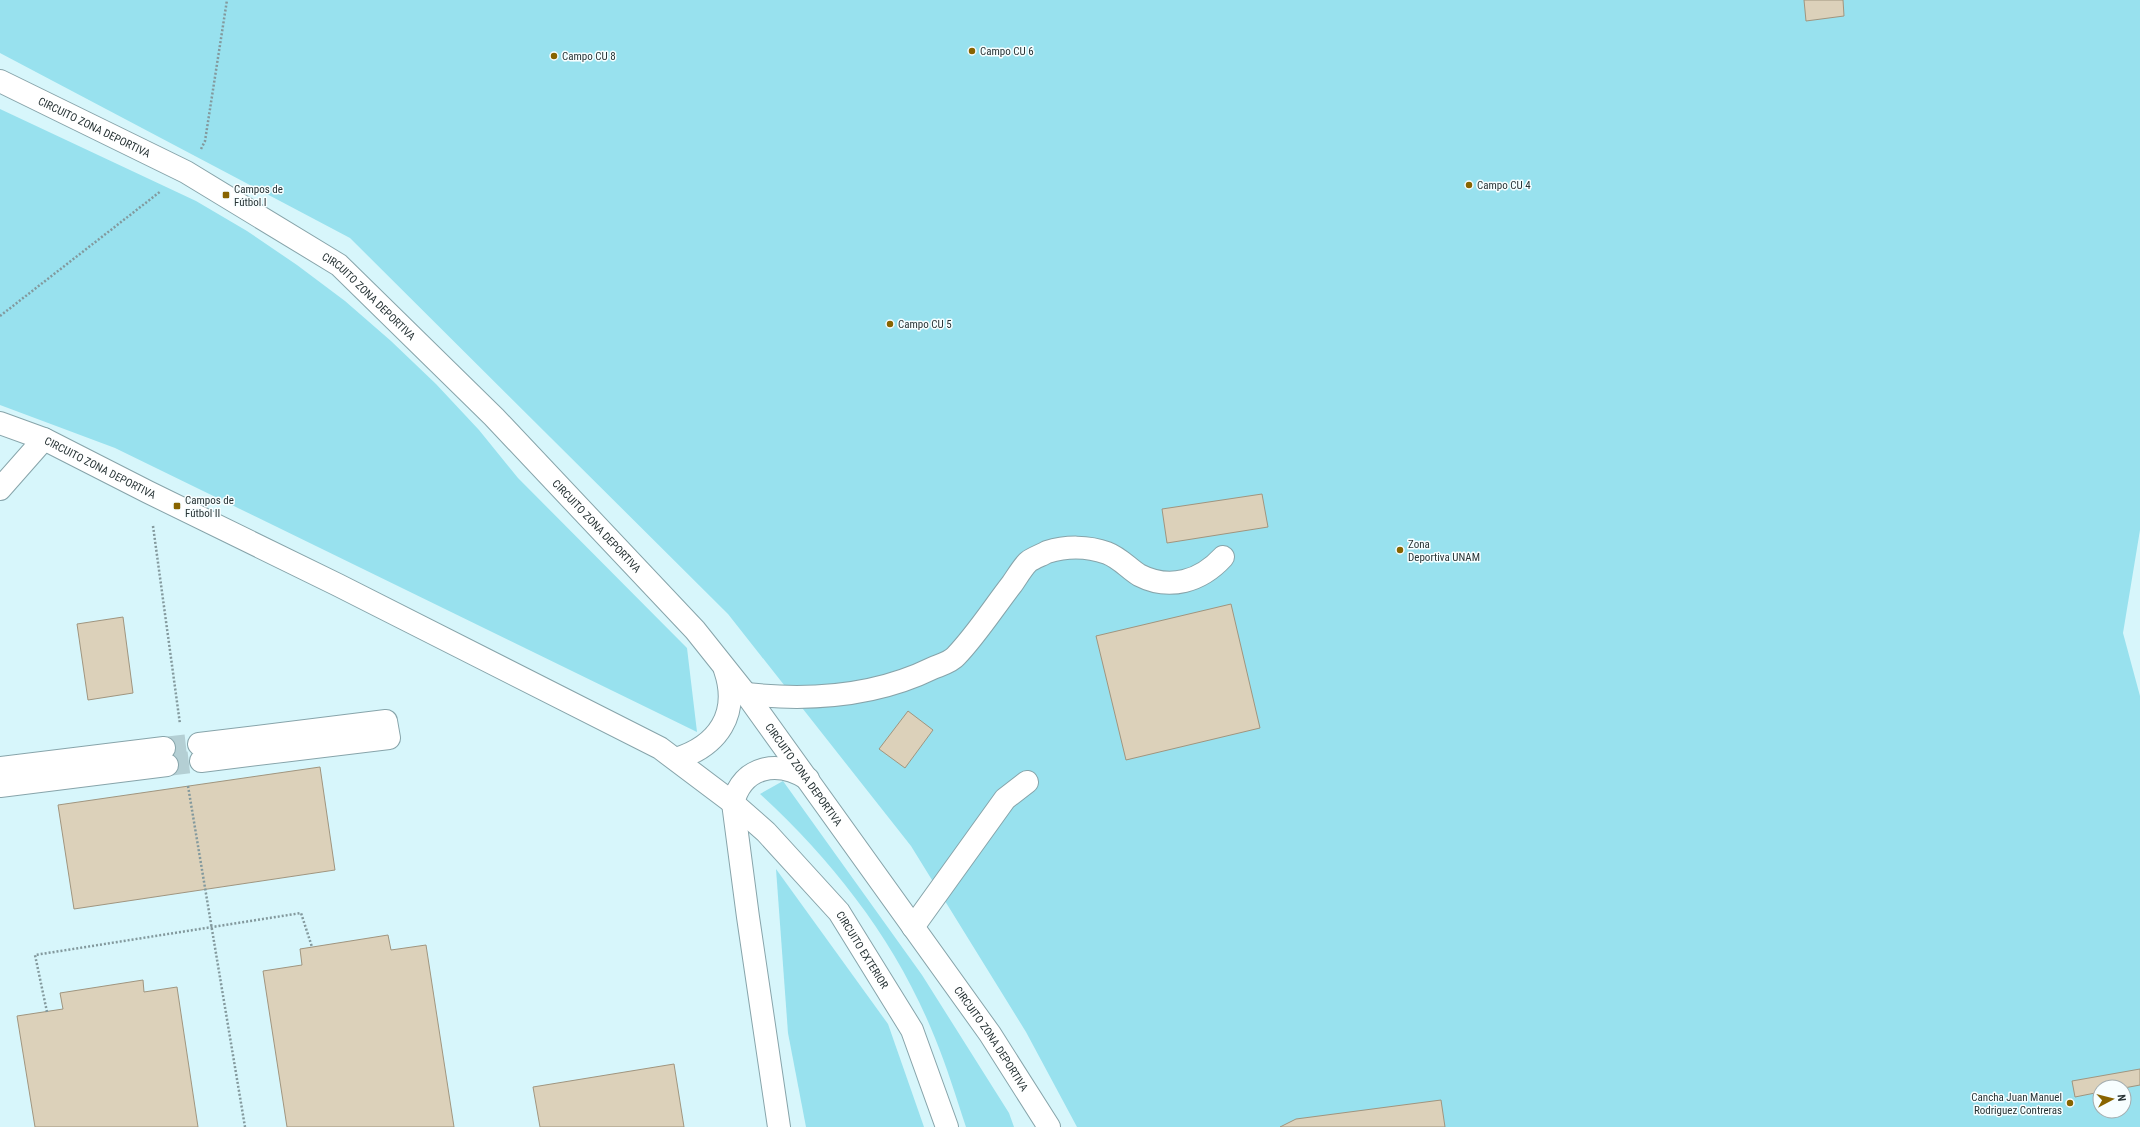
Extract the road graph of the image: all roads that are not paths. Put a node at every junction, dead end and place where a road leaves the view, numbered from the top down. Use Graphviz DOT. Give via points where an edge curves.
graph roads {
  1 [pos="0,81"];
  2 [pos="0,423"];
  3 [pos="44,439"];
  4 [pos="0,489"];
  5 [pos="1223,557"];
  6 [pos="724,667"];
  7 [pos="746,694"];
  8 [pos="200,752"];
  9 [pos="676,759"];
  10 [pos="0,768"];
  11 [pos="808,779"];
  12 [pos="1027,782"];
  13 [pos="0,786"];
  14 [pos="733,802"];
  15 [pos="913,927"];
  16 [pos="780,1127"];
  17 [pos="947,1127"];
  18 [pos="1049,1127"];
  1 -- 6 [label="street, CIRCUITO ZONA DEPORTIVA" via="186,172 339,265 494,417 696,630"];
  2 -- 3 [label="street, CIRCUITO ZONA DEPORTIVA"];
  3 -- 4 [label="street"];
  3 -- 9 [label="street, CIRCUITO ZONA DEPORTIVA" via="611,723"];
  5 -- 7 [label="street" via="1213,569 1199,577 1169,583 1139,574 1119,559 1088,548 1067,548 1048,552 1029,561 955,657 923,673 888,686 854,694 782,698"];
  6 -- 7 [label="street, CIRCUITO ZONA DEPORTIVA"];
  6 -- 9 [label="street" via="730,683 730,699 727,716 720,731 692,754"];
  7 -- 11 [label="street, CIRCUITO ZONA DEPORTIVA"];
  8 -- 8 [label="street" via="389,738 386,721"];
  9 -- 14 [label="street, CIRCUITO ZONA DEPORTIVA"];
  10 -- 13 [label="street" via="165,756"];
  11 -- 14 [label="street" via="795,771 781,768 766,769 745,780 737,788"];
  11 -- 15 [label="street, CIRCUITO ZONA DEPORTIVA"];
  12 -- 15 [label="street" via="1005,800"];
  14 -- 16 [label="street" via="752,948"];
  14 -- 17 [label="street, CIRCUITO EXTERIOR" via="766,832 838,912 912,1030"];
  15 -- 18 [label="street, CIRCUITO ZONA DEPORTIVA" via="990,1034"];
}
